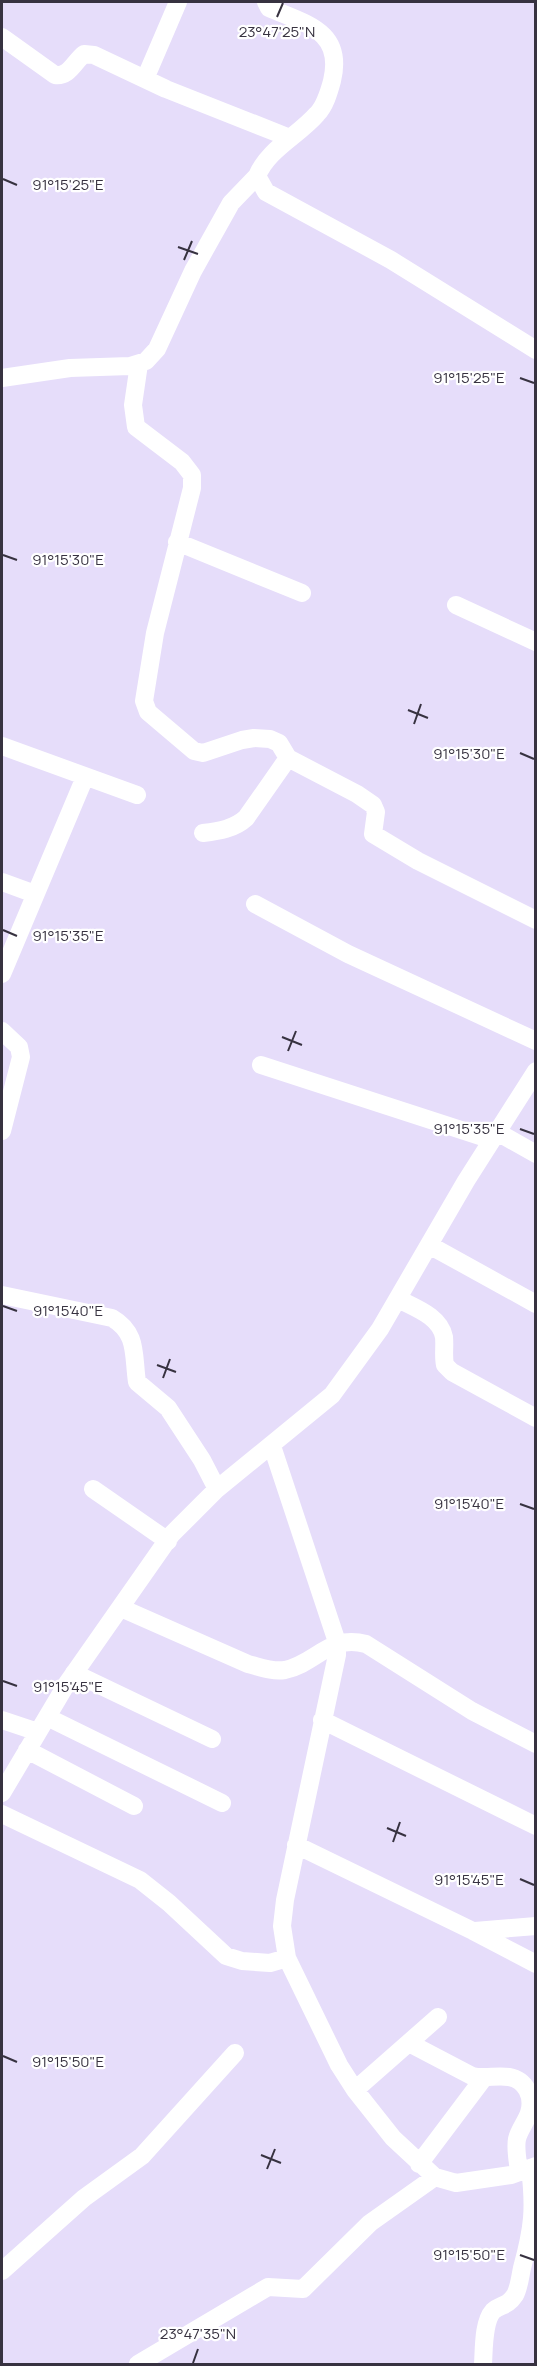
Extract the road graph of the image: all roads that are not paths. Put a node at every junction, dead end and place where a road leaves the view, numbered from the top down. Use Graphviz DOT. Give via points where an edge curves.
graph roads {
  1 [pos="178,2"];
  2 [pos="266,2"];
  3 [pos="2,37"];
  4 [pos="145,80"];
  5 [pos="290,138"];
  6 [pos="257,176"];
  7 [pos="536,350"];
  8 [pos="139,364"];
  9 [pos="2,378"];
  10 [pos="177,542"];
  11 [pos="302,593"];
  12 [pos="456,605"];
  13 [pos="536,642"];
  14 [pos="2,746"];
  15 [pos="288,758"];
  16 [pos="85,777"];
  17 [pos="137,795"];
  18 [pos="203,833"];
  19 [pos="2,882"];
  20 [pos="36,894"];
  21 [pos="255,904"];
  22 [pos="536,920"];
  23 [pos="2,974"];
  24 [pos="2,1031"];
  25 [pos="536,1041"];
  26 [pos="261,1065"];
  27 [pos="536,1071"];
  28 [pos="2,1131"];
  29 [pos="494,1136"];
  30 [pos="536,1154"];
  31 [pos="429,1245"];
  32 [pos="2,1295"];
  33 [pos="398,1299"];
  34 [pos="536,1304"];
  35 [pos="536,1418"];
  36 [pos="272,1446"];
  37 [pos="217,1489"];
  38 [pos="93,1490"];
  39 [pos="168,1541"];
  40 [pos="120,1608"];
  41 [pos="337,1642"];
  42 [pos="75,1674"];
  43 [pos="2,1720"];
  44 [pos="322,1720"];
  45 [pos="43,1725"];
  46 [pos="212,1739"];
  47 [pos="536,1744"];
  48 [pos="27,1750"];
  49 [pos="2,1791"];
  50 [pos="222,1803"];
  51 [pos="134,1806"];
  52 [pos="2,1814"];
  53 [pos="536,1826"];
  54 [pos="296,1845"];
  55 [pos="536,1926"];
  56 [pos="473,1931"];
  57 [pos="287,1958"];
  58 [pos="536,1964"];
  59 [pos="438,2017"];
  60 [pos="409,2043"];
  61 [pos="235,2053"];
  62 [pos="483,2079"];
  63 [pos="355,2090"];
  64 [pos="419,2164"];
  65 [pos="528,2168"];
  66 [pos="435,2177"];
  67 [pos="2,2271"];
  68 [pos="138,2364"];
  69 [pos="483,2364"];
  1 -- 4 [label="street"];
  2 -- 5 [label="street" via="269,8 324,34 333,47 336,66 329,92 319,113"];
  3 -- 4 [label="street" via="55,75 67,74 84,54"];
  4 -- 5 [label="street"];
  5 -- 6 [label="street" via="263,163"];
  6 -- 7 [label="street" via="266,192 391,260"];
  6 -- 8 [label="street" via="231,203 193,271 157,349"];
  8 -- 9 [label="street" via="70,368"];
  8 -- 10 [label="street" via="133,405 136,427 182,462 192,475"];
  10 -- 11 [label="street"];
  10 -- 15 [label="street" via="155,633 144,701 148,712 194,751 203,753 254,738 270,739 279,743"];
  12 -- 13 [label="street"];
  14 -- 16 [label="street"];
  15 -- 18 [label="street" via="246,818 221,831"];
  15 -- 22 [label="street" via="373,806 373,834 382,840"];
  16 -- 17 [label="street"];
  16 -- 20 [label="street"];
  19 -- 20 [label="street"];
  20 -- 23 [label="street"];
  21 -- 25 [label="street" via="348,954"];
  24 -- 28 [label="street" via="19,1047 21,1057"];
  26 -- 29 [label="street"];
  27 -- 29 [label="street"];
  29 -- 30 [label="street"];
  29 -- 31 [label="street"];
  31 -- 33 [label="street"];
  31 -- 34 [label="street"];
  32 -- 37 [label="street" via="112,1318 124,1325 133,1342 137,1382 168,1408"];
  33 -- 35 [label="street" via="441,1327 445,1365 452,1372"];
  33 -- 36 [label="street" via="332,1395"];
  36 -- 37 [label="street"];
  36 -- 41 [label="street"];
  37 -- 39 [label="street"];
  38 -- 39 [label="street"];
  39 -- 40 [label="street"];
  40 -- 41 [label="street" via="270,1670 285,1670"];
  40 -- 42 [label="street"];
  41 -- 44 [label="street"];
  41 -- 47 [label="street" via="366,1644 472,1711"];
  42 -- 45 [label="street"];
  42 -- 46 [label="street"];
  43 -- 45 [label="street"];
  44 -- 53 [label="street"];
  44 -- 54 [label="street"];
  45 -- 48 [label="street"];
  45 -- 50 [label="street"];
  48 -- 49 [label="street"];
  48 -- 51 [label="street"];
  52 -- 57 [label="street" via="140,1880 226,1956 270,1963"];
  54 -- 56 [label="street"];
  54 -- 57 [label="street" via="282,1926"];
  55 -- 56 [label="street"];
  56 -- 58 [label="street"];
  57 -- 63 [label="street"];
  59 -- 60 [label="street"];
  60 -- 62 [label="street"];
  60 -- 63 [label="street"];
  61 -- 67 [label="street" via="142,2156 84,2198"];
  62 -- 64 [label="street"];
  62 -- 65 [label="street" via="511,2077 527,2087 529,2113 517,2137"];
  63 -- 64 [label="street"];
  64 -- 66 [label="street"];
  65 -- 66 [label="street" via="456,2183"];
  65 -- 69 [label="street" via="534,2212 525,2259 516,2293 488,2317"];
  66 -- 68 [label="street" via="370,2223 303,2289 268,2287"];
}
